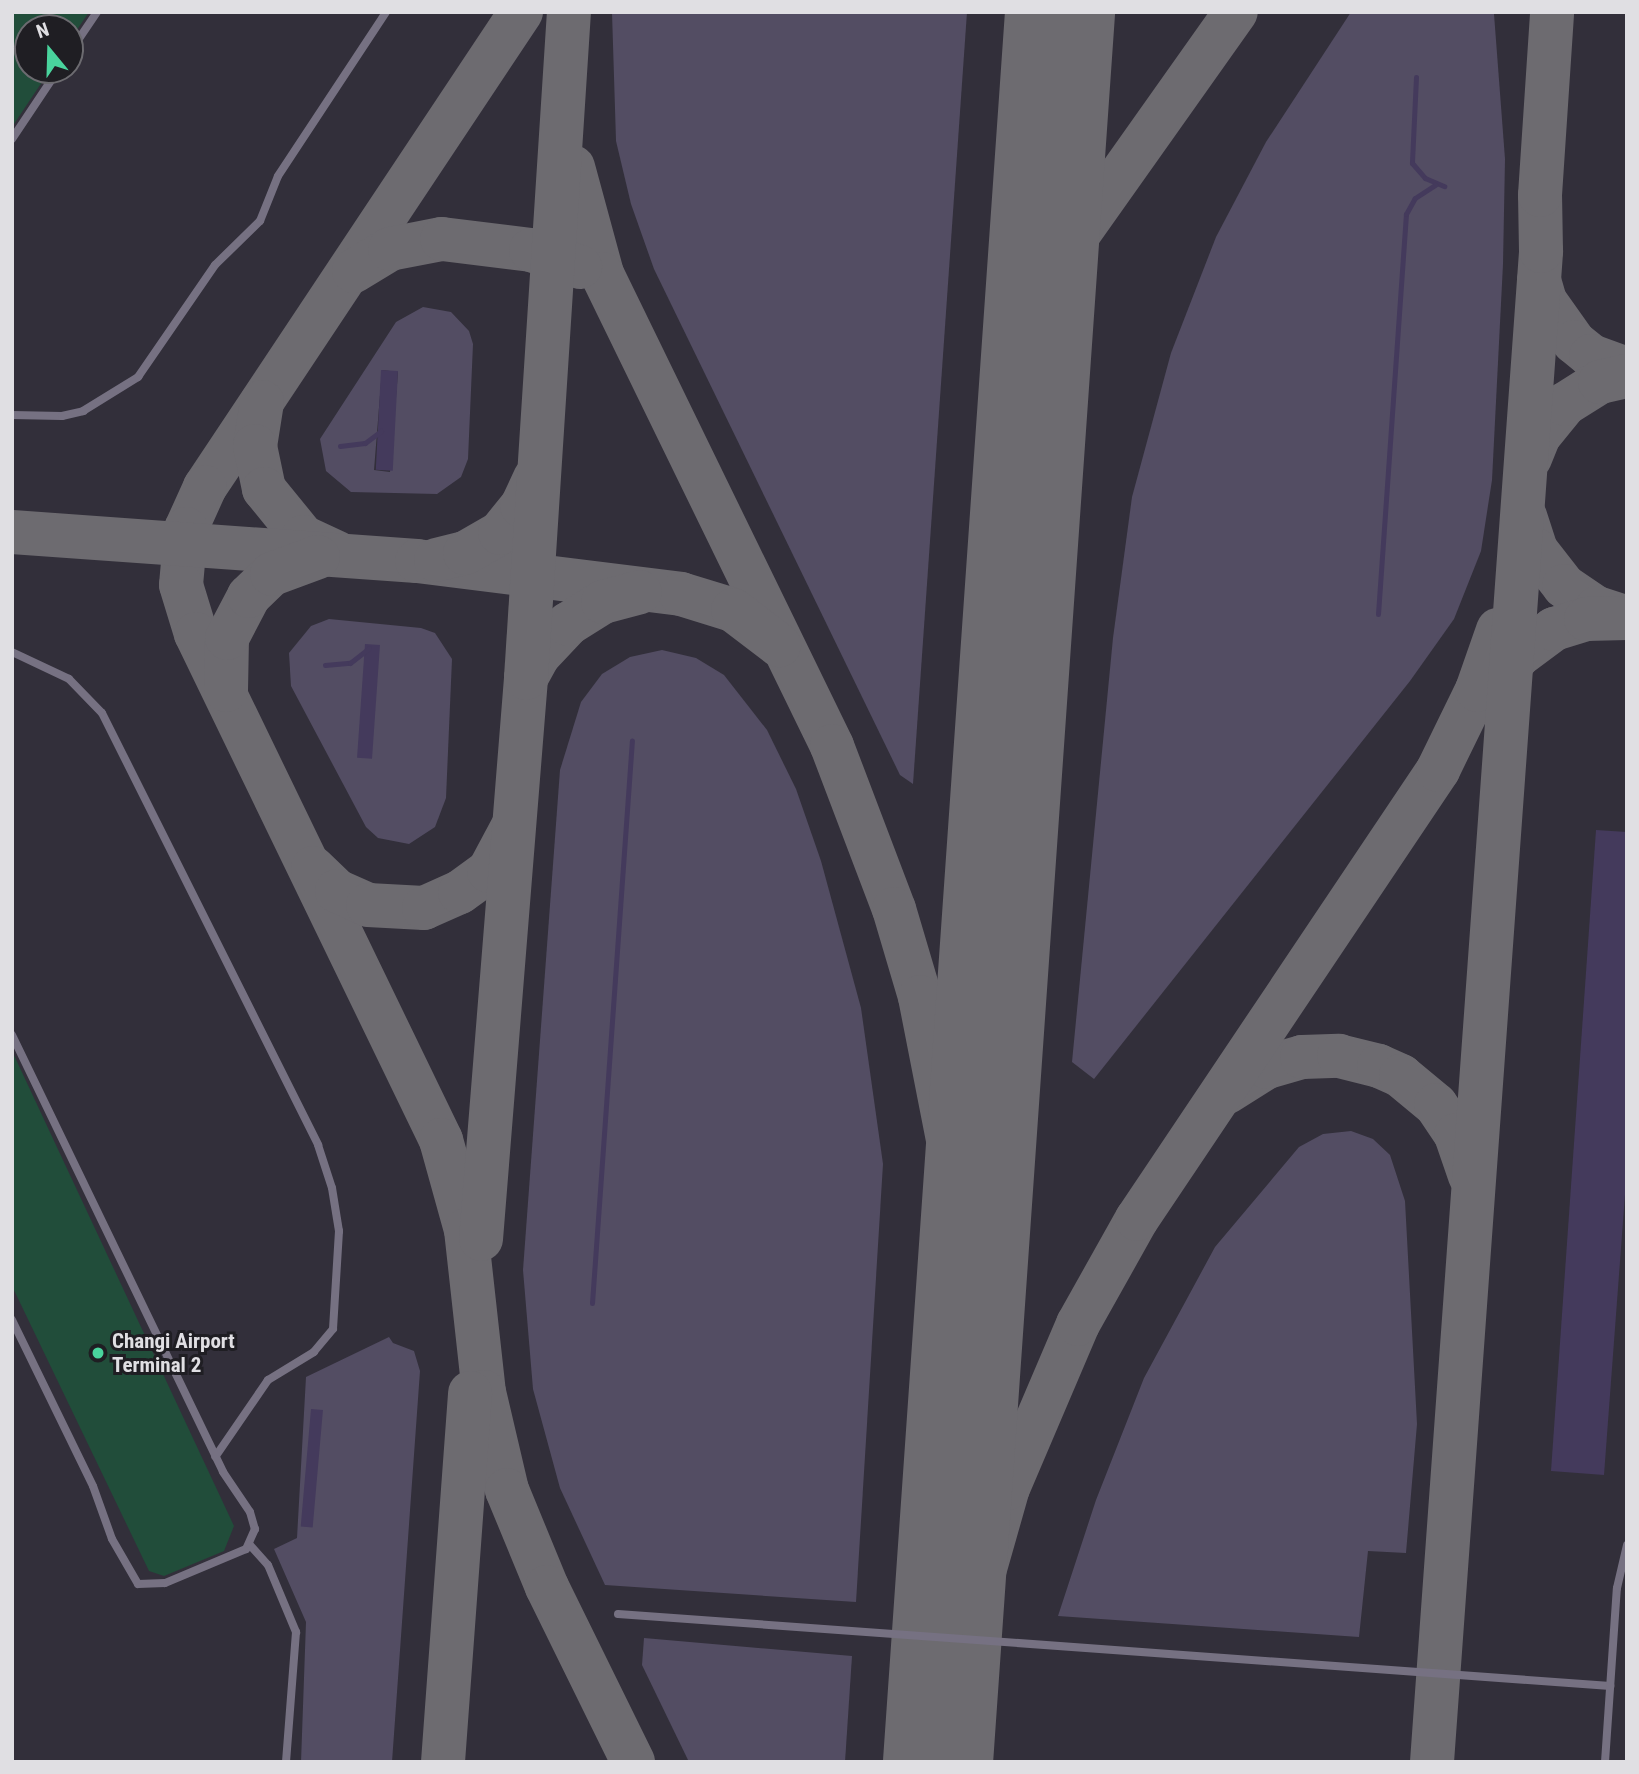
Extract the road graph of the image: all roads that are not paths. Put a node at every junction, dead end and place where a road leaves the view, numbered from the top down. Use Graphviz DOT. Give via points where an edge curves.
graph roads {
  1 [pos="97,12"];
  2 [pos="386,12"];
  3 [pos="84,31"];
  4 [pos="49,84"];
  5 [pos="12,139"];
  6 [pos="12,415"];
  7 [pos="12,652"];
  8 [pos="12,1035"];
  9 [pos="12,1320"];
  10 [pos="215,1457"];
  11 [pos="249,1544"];
  12 [pos="1627,1545"];
  13 [pos="618,1614"];
  14 [pos="1611,1686"];
  15 [pos="286,1762"];
  16 [pos="1605,1762"];
  1 -- 3 [label="lane"];
  2 -- 6 [label="lane" via="278,176 260,221 215,265 138,377 83,411 62,416"];
  4 -- 5 [label="lane"];
  7 -- 10 [label="lane" via="69,679 102,713 318,1145 332,1188 339,1231 333,1329 314,1352 268,1380"];
  8 -- 10 [label="lane"];
  9 -- 11 [label="lane" via="93,1486 112,1539 138,1584 165,1583 240,1553"];
  10 -- 11 [label="lane" via="254,1522"];
  11 -- 15 [label="lane" via="268,1565 296,1632"];
  12 -- 14 [label="lane" via="1617,1588"];
  13 -- 14 [label="lane"];
  14 -- 16 [label="lane"];
}
